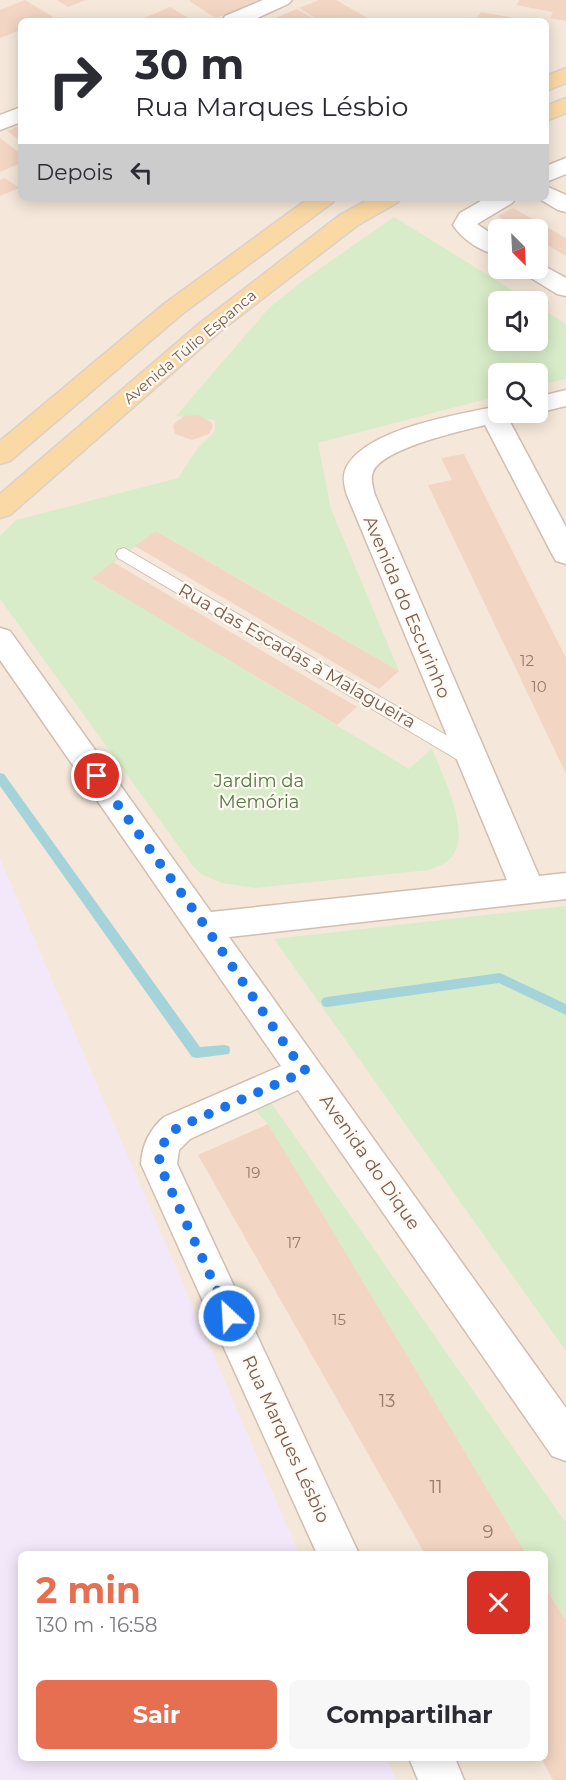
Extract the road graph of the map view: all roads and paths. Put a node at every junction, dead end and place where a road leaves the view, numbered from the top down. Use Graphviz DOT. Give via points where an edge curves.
graph roads {
  1 [pos="281,0"];
  2 [pos="240,18"];
  3 [pos="566,75"];
  4 [pos="549,83"];
  5 [pos="566,105"];
  6 [pos="549,113"];
  7 [pos="18,115"];
  8 [pos="0,123"];
  9 [pos="566,165"];
  10 [pos="549,174"];
  11 [pos="549,195"];
  12 [pos="320,201"];
  13 [pos="384,201"];
  14 [pos="499,201"];
  15 [pos="566,205"];
  16 [pos="488,242"];
  17 [pos="548,278"];
  18 [pos="566,289"];
  19 [pos="566,398"];
  20 [pos="548,402"];
  21 [pos="488,417"];
  22 [pos="504,423"];
  23 [pos="0,455"];
  24 [pos="0,508"];
  25 [pos="124,554"];
  26 [pos="566,554"];
  27 [pos="2,644"];
  28 [pos="470,758"];
  29 [pos="566,886"];
  30 [pos="528,890"];
  31 [pos="205,926"];
  32 [pos="306,1071"];
  33 [pos="566,1442"];
  34 [pos="337,1551"];
  35 [pos="433,1761"];
  36 [pos="442,1780"];
  1 -- 2 [label="street"];
  3 -- 4 [label="main road"];
  5 -- 6 [label="main road"];
  7 -- 8 [label="street"];
  9 -- 10 [label="street"];
  11 -- 15 [label="street"];
  12 -- 23 [label="main road, Avenida Túlio Espanca" via="173,309"];
  13 -- 24 [label="main road, Avenida Túlio Espanca" via="349,220 209,328"];
  14 -- 16 [label="street" via="468,218 465,225"];
  17 -- 18 [label="street"];
  19 -- 20 [label="street"];
  21 -- 28 [label="street, Avenida do Escurinho" via="396,441 367,460 357,481"];
  22 -- 26 [label="street"];
  25 -- 28 [label="lane, Rua das Escadas à Malagueira"];
  27 -- 31 [label="street, Avenida do Dique"];
  28 -- 30 [label="street, Avenida do Escurinho"];
  29 -- 30 [label="street"];
  30 -- 31 [label="street"];
  31 -- 32 [label="street, Avenida do Dique"];
  32 -- 33 [label="street, Avenida do Dique"];
  32 -- 34 [label="street, Rua Marques Lésbio" via="177,1128 165,1139 159,1164"];
  35 -- 36 [label="street"];
}
